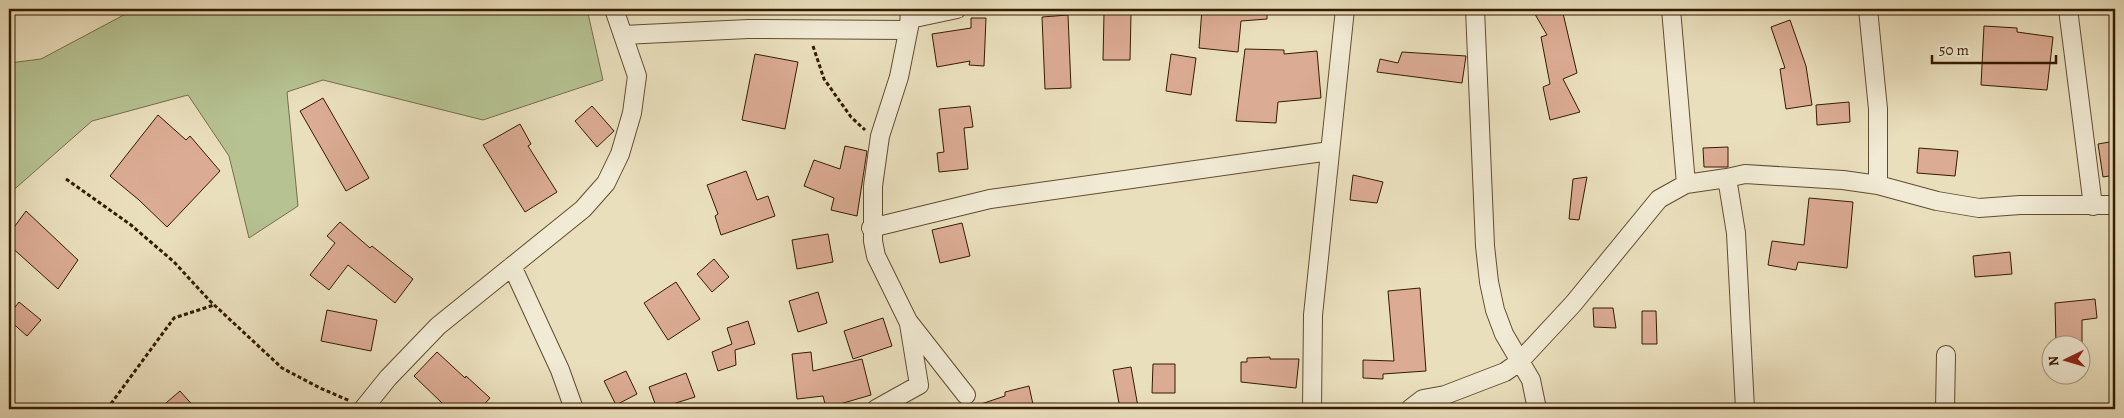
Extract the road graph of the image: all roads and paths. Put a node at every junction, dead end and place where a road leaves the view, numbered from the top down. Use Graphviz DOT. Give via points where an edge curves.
graph roads {
  1 [pos="614,9"];
  2 [pos="957,9"];
  3 [pos="1345,9"];
  4 [pos="1475,9"];
  5 [pos="1671,9"];
  6 [pos="1868,9"];
  7 [pos="2068,9"];
  8 [pos="910,19"];
  9 [pos="807,29"];
  10 [pos="623,35"];
  11 [pos="879,143"];
  12 [pos="1330,151"];
  13 [pos="1727,178"];
  14 [pos="66,179"];
  15 [pos="1686,184"];
  16 [pos="1878,185"];
  17 [pos="2115,205"];
  18 [pos="2093,206"];
  19 [pos="871,228"];
  20 [pos="512,266"];
  21 [pos="215,305"];
  22 [pos="908,321"];
  23 [pos="1946,355"];
  24 [pos="1520,362"];
  25 [pos="966,395"];
  26 [pos="364,408"];
  27 [pos="107,409"];
  28 [pos="574,409"];
  29 [pos="876,409"];
  30 [pos="1312,409"];
  31 [pos="1410,409"];
  32 [pos="1538,409"];
  33 [pos="1745,409"];
  34 [pos="1946,409"];
  1 -- 10 [label="street"];
  2 -- 8 [label="street"];
  3 -- 12 [label="street"];
  4 -- 24 [label="street" via="1489,282 1504,334"];
  5 -- 15 [label="street"];
  6 -- 16 [label="street" via="1878,109"];
  7 -- 18 [label="street"];
  8 -- 9 [label="street"];
  8 -- 11 [label="street" via="899,77"];
  9 -- 10 [label="street"];
  9 -- 11 [label="path" via="824,79 851,117"];
  10 -- 20 [label="street" via="637,76 632,113 620,154 606,183 583,209"];
  11 -- 19 [label="street"];
  12 -- 19 [label="street" via="990,199"];
  12 -- 30 [label="street" via="1313,314"];
  13 -- 15 [label="street"];
  13 -- 16 [label="street" via="1745,174"];
  13 -- 33 [label="street" via="1736,233"];
  14 -- 21 [label="path" via="131,225 174,262"];
  15 -- 24 [label="street" via="1659,199"];
  16 -- 18 [label="street" via="1937,202 1979,208"];
  17 -- 18 [label="street"];
  19 -- 22 [label="street" via="876,256"];
  20 -- 26 [label="street" via="438,326"];
  20 -- 28 [label="street" via="560,370"];
  21 -- 26 [label="path" via="282,368"];
  21 -- 27 [label="path" via="174,318"];
  22 -- 25 [label="street"];
  22 -- 29 [label="street" via="919,386"];
  23 -- 34 [label="street"];
  24 -- 31 [label="street" via="1505,372 1445,396 1422,399"];
  24 -- 32 [label="street" via="1531,380"];
}
